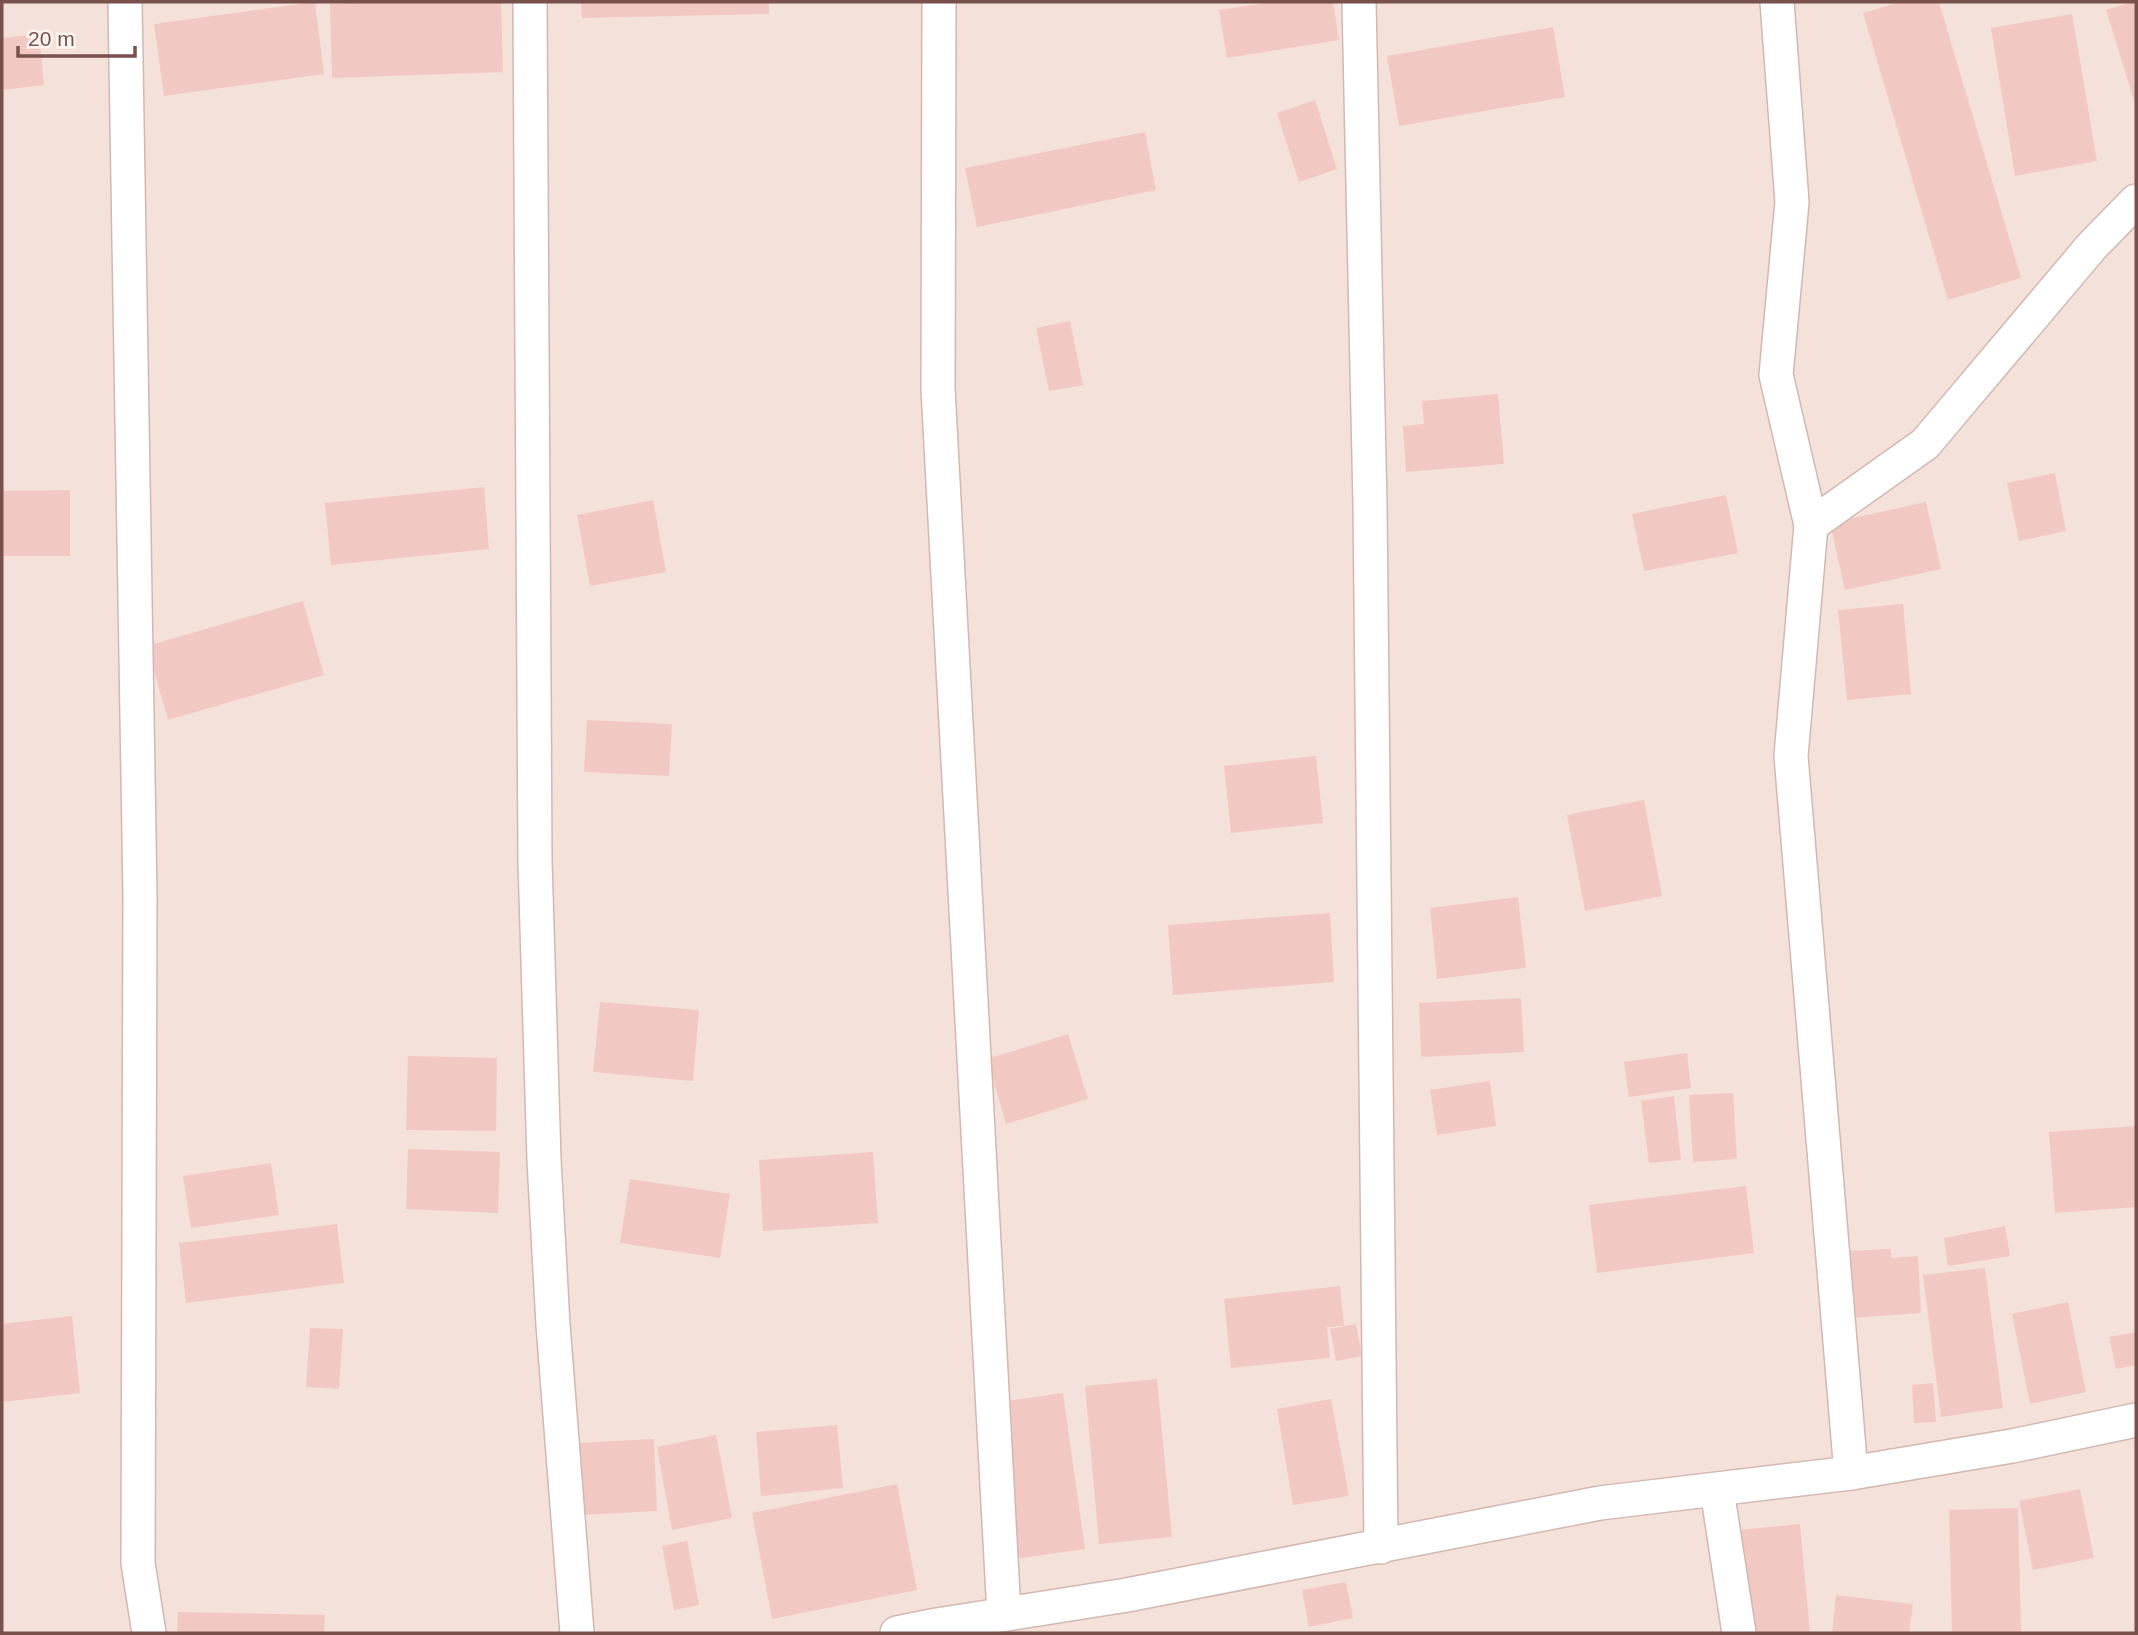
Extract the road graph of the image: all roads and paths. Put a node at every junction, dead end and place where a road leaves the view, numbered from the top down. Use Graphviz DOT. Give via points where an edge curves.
graph roads {
  1 [pos="125,2"];
  2 [pos="530,2"];
  3 [pos="939,2"];
  4 [pos="1359,2"];
  5 [pos="1777,2"];
  6 [pos="2136,201"];
  7 [pos="1811,525"];
  8 [pos="2136,1420"];
  9 [pos="1851,1473"];
  10 [pos="1717,1490"];
  11 [pos="1381,1547"];
  12 [pos="1004,1614"];
  13 [pos="149,1633"];
  14 [pos="577,1633"];
  15 [pos="897,1633"];
  16 [pos="1738,1633"];
  1 -- 13 [label="street" via="140,896 138,1563"];
  2 -- 14 [label="street" via="538,970 553,1325"];
  3 -- 12 [label="street" via="937,389"];
  4 -- 11 [label="street" via="1370,505"];
  5 -- 7 [label="street" via="1792,202 1776,375"];
  6 -- 7 [label="street" via="1925,444"];
  7 -- 9 [label="street" via="1791,756"];
  8 -- 9 [label="street"];
  9 -- 10 [label="street"];
  10 -- 11 [label="street" via="1600,1503"];
  10 -- 16 [label="street"];
  11 -- 12 [label="street"];
  12 -- 15 [label="street"];
}
